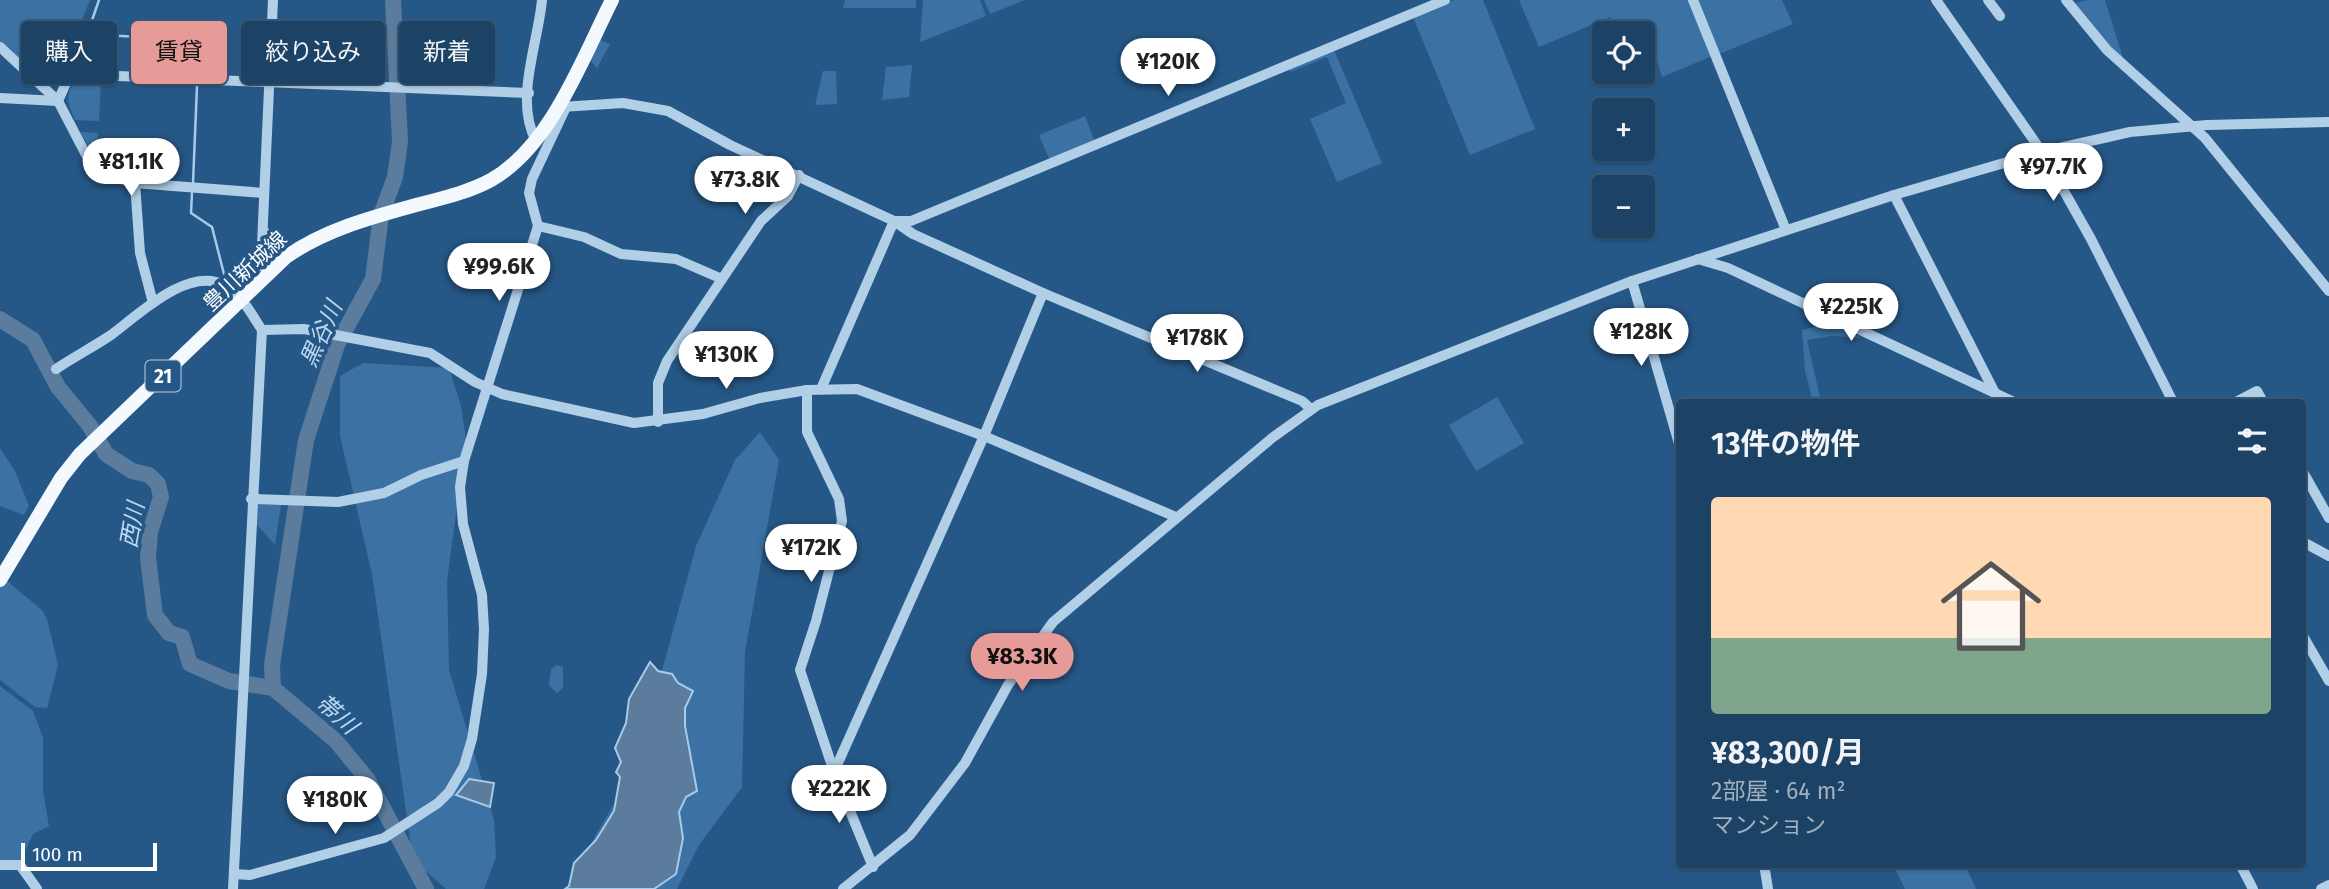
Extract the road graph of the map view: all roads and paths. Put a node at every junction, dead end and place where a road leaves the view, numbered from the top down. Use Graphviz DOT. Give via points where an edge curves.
graph roads {
  1 [pos="274,0"];
  2 [pos="542,0"];
  3 [pos="612,0"];
  4 [pos="1445,0"];
  5 [pos="1693,0"];
  6 [pos="1988,0"];
  7 [pos="2066,0"];
  8 [pos="1941,2"];
  9 [pos="2000,16"];
  10 [pos="273,21"];
  11 [pos="0,47"];
  12 [pos="241,83"];
  13 [pos="269,84"];
  14 [pos="529,93"];
  15 [pos="0,98"];
  16 [pos="58,101"];
  17 [pos="562,107"];
  18 [pos="2329,122"];
  19 [pos="2194,127"];
  20 [pos="536,141"];
  21 [pos="2042,152"];
  22 [pos="799,175"];
  23 [pos="135,183"];
  24 [pos="264,193"];
  25 [pos="1894,195"];
  26 [pos="894,221"];
  27 [pos="538,226"];
  28 [pos="263,230"];
  29 [pos="1786,230"];
  30 [pos="286,257"];
  31 [pos="1698,259"];
  32 [pos="261,267"];
  33 [pos="722,279"];
  34 [pos="1632,281"];
  35 [pos="2329,291"];
  36 [pos="1043,293"];
  37 [pos="242,301"];
  38 [pos="153,303"];
  39 [pos="262,330"];
  40 [pos="56,369"];
  41 [pos="487,388"];
  42 [pos="821,388"];
  43 [pos="807,390"];
  44 [pos="1998,398"];
  45 [pos="2171,399"];
  46 [pos="2242,399"];
  47 [pos="2261,399"];
  48 [pos="1311,409"];
  49 [pos="658,422"];
  50 [pos="1676,433"];
  51 [pos="984,436"];
  52 [pos="464,461"];
  53 [pos="2306,477"];
  54 [pos="251,499"];
  55 [pos="1175,517"];
  56 [pos="2329,518"];
  57 [pos="2306,544"];
  58 [pos="2329,556"];
  59 [pos="0,580"];
  60 [pos="2306,641"];
  61 [pos="2329,681"];
  62 [pos="834,772"];
  63 [pos="0,864"];
  64 [pos="873,867"];
  65 [pos="1765,868"];
  66 [pos="2242,868"];
  67 [pos="233,874"];
  68 [pos="2329,885"];
  69 [pos="37,889"];
  70 [pos="233,889"];
  71 [pos="843,889"];
  72 [pos="1768,889"];
  73 [pos="2253,889"];
  74 [pos="2321,889"];
  1 -- 10 [label="street"];
  2 -- 14 [label="street"];
  3 -- 17 [label="main road, 豊川新城線 / 21"];
  4 -- 26 [label="street" via="911,221"];
  5 -- 29 [label="street"];
  6 -- 9 [label="street"];
  7 -- 19 [label="street" via="2107,50"];
  8 -- 21 [label="street"];
  11 -- 16 [label="street"];
  12 -- 16 [label="street" via="70,74"];
  13 -- 14 [label="street"];
  13 -- 24 [label="street"];
  14 -- 20 [label="street" via="528,127"];
  15 -- 16 [label="street"];
  16 -- 23 [label="street" via="95,172"];
  17 -- 20 [label="main road, 豊川新城線 / 21"];
  17 -- 22 [label="street" via="623,103 668,111"];
  17 -- 27 [label="street" via="531,179 529,193"];
  18 -- 19 [label="street"];
  19 -- 21 [label="street" via="2130,132"];
  19 -- 35 [label="street"];
  20 -- 30 [label="main road, 豊川新城線 / 21" via="492,180 308,242"];
  21 -- 25 [label="street"];
  21 -- 45 [label="street"];
  22 -- 26 [label="street"];
  22 -- 33 [label="street" via="788,196 761,221"];
  23 -- 24 [label="street"];
  23 -- 38 [label="street" via="140,253"];
  24 -- 28 [label="street"];
  25 -- 29 [label="street"];
  25 -- 44 [label="street"];
  26 -- 36 [label="street"];
  26 -- 42 [label="street"];
  27 -- 33 [label="street" via="584,237 621,254 676,259"];
  27 -- 41 [label="street"];
  28 -- 30 [label="street"];
  28 -- 32 [label="street"];
  29 -- 31 [label="street"];
  30 -- 37 [label="main road, 豊川新城線 / 21"];
  31 -- 34 [label="street"];
  31 -- 44 [label="street" via="1728,268"];
  33 -- 49 [label="street" via="667,361 658,383"];
  34 -- 48 [label="street"];
  34 -- 50 [label="street"];
  36 -- 48 [label="street" via="1302,401"];
  36 -- 51 [label="street"];
  37 -- 38 [label="street" via="225,285 204,283 176,288"];
  37 -- 39 [label="street"];
  37 -- 59 [label="main road, 豊川新城線 / 21" via="80,454"];
  38 -- 40 [label="street"];
  39 -- 41 [label="street" via="304,329 430,353"];
  39 -- 54 [label="street"];
  41 -- 49 [label="street" via="634,423"];
  41 -- 52 [label="street"];
  42 -- 43 [label="street"];
  42 -- 51 [label="street" via="857,389"];
  43 -- 49 [label="street"];
  43 -- 62 [label="street" via="807,432 839,499 842,521 800,670"];
  46 -- 47 [label="street" via="2257,391"];
  48 -- 55 [label="street"];
  51 -- 55 [label="street"];
  51 -- 62 [label="street"];
  52 -- 54 [label="street" via="384,493 338,502"];
  52 -- 67 [label="street" via="461,506 484,611 482,674 464,766 449,792 384,838 250,875"];
  53 -- 56 [label="street"];
  54 -- 67 [label="street"];
  55 -- 64 [label="street" via="1053,622 1008,685 965,763 911,835"];
  57 -- 58 [label="street"];
  60 -- 61 [label="street"];
  62 -- 64 [label="street"];
  63 -- 69 [label="street" via="20,865"];
  64 -- 71 [label="street"];
  65 -- 72 [label="street"];
  66 -- 73 [label="street"];
  67 -- 70 [label="street"];
  68 -- 74 [label="street"];
}
